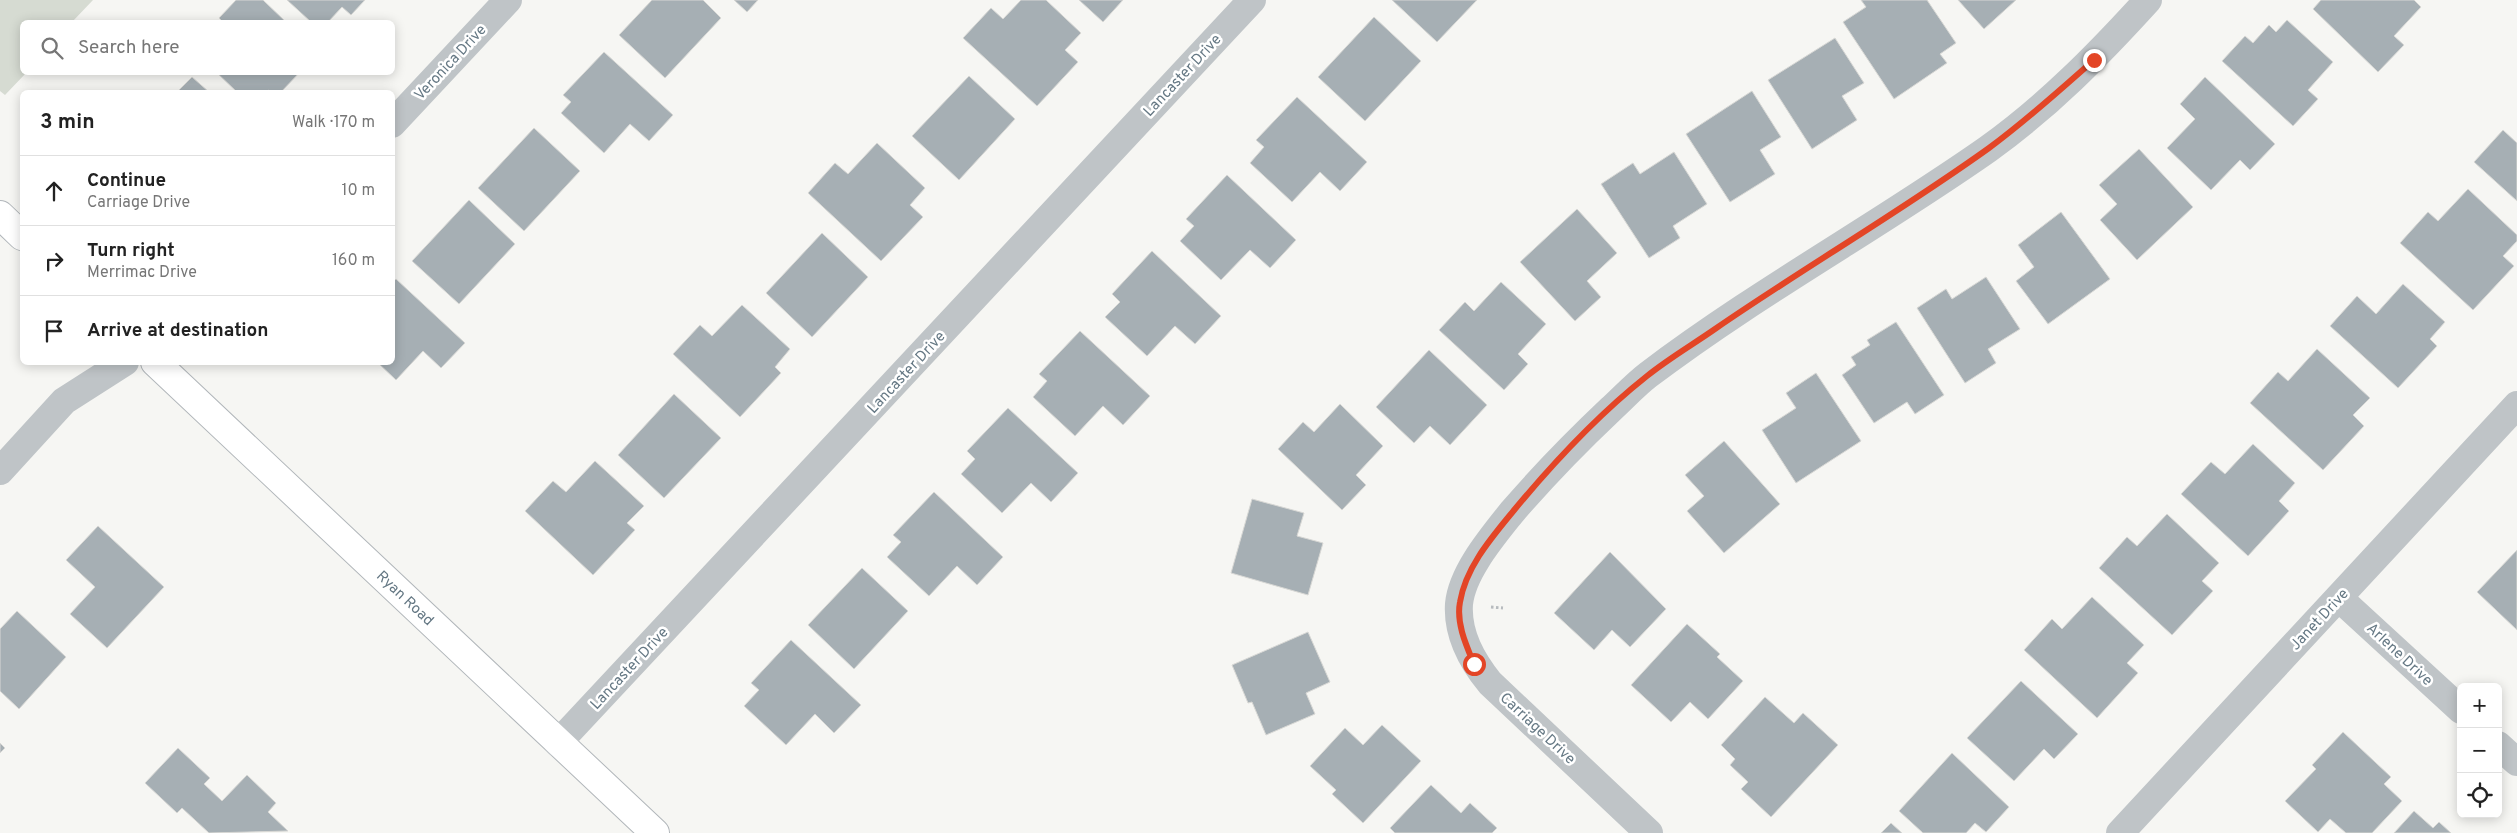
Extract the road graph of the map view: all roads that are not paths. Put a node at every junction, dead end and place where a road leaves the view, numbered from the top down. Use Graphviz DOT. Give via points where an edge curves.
graph roads {
  1 [pos="508,0"];
  2 [pos="1252,0"];
  3 [pos="2148,0"];
  4 [pos="395,121"];
  5 [pos="0,215"];
  6 [pos="20,234"];
  7 [pos="120,365"];
  8 [pos="158,365"];
  9 [pos="2517,405"];
  10 [pos="0,471"];
  11 [pos="2338,598"];
  12 [pos="2457,706"];
  13 [pos="558,743"];
  14 [pos="2502,749"];
  15 [pos="2517,762"];
  16 [pos="655,833"];
  17 [pos="1649,833"];
  18 [pos="2120,833"];
  1 -- 4 [label="street, Veronica Drive"];
  2 -- 13 [label="street, Lancaster Drive"];
  3 -- 17 [label="street, Carriage Drive" via="2094,60 2042,107 1989,148 1647,376 1579,439 1523,500 1489,541 1469,574 1459,604 1463,637 1474,664 1490,683"];
  5 -- 6 [label="main road"];
  7 -- 10 [label="street" via="64,401"];
  8 -- 13 [label="main road, Ryan Road"];
  9 -- 11 [label="street, Janet Drive"];
  11 -- 12 [label="street, Arlene Drive"];
  11 -- 18 [label="street, Janet Drive"];
  13 -- 16 [label="main road, Ryan Road"];
  14 -- 15 [label="street"];
}
